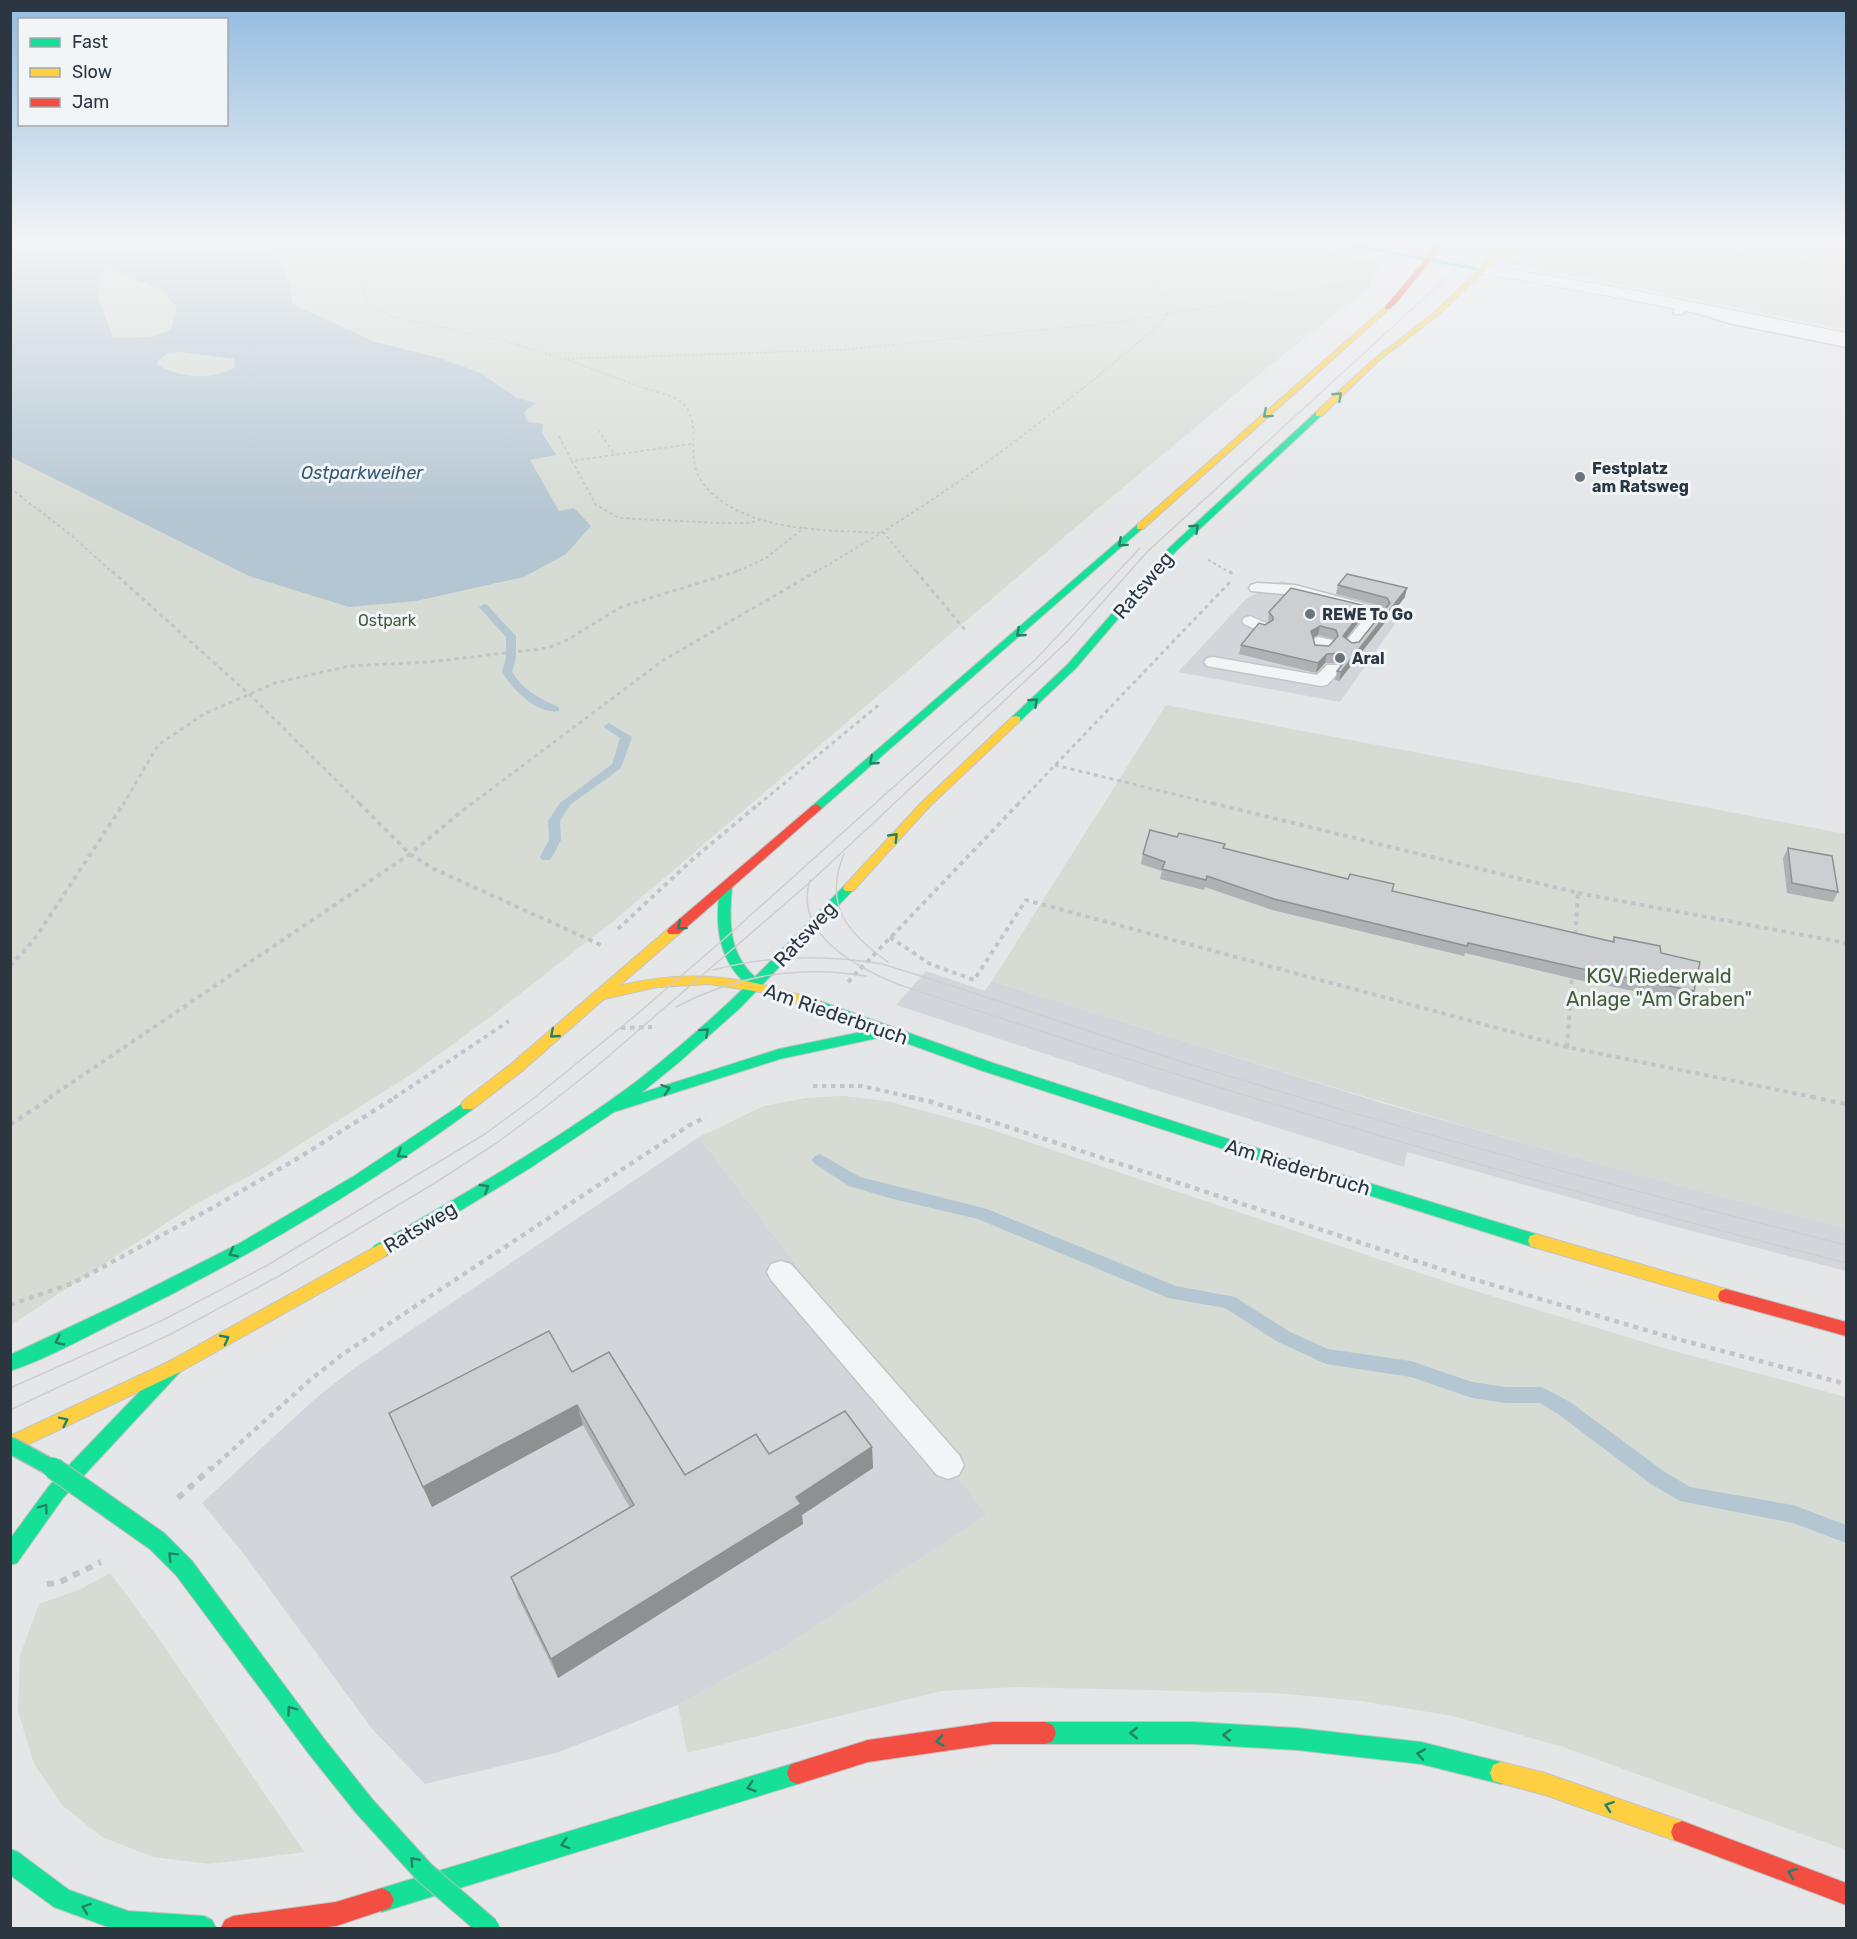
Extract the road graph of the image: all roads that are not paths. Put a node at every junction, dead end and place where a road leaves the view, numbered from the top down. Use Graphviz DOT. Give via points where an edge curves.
graph roads {
  1 [pos="1357,334"];
  2 [pos="1408,334"];
  3 [pos="1799,334"];
  4 [pos="1826,334"];
  5 [pos="1846,338"];
  6 [pos="1846,344"];
  7 [pos="1257,588"];
  8 [pos="1351,645"];
  9 [pos="1214,662"];
  10 [pos="1333,669"];
  11 [pos="726,887"];
  12 [pos="755,985"];
  13 [pos="599,996"];
  14 [pos="885,1032"];
  15 [pos="610,1108"];
  16 [pos="781,1272"];
  17 [pos="1846,1329"];
  18 [pos="10,1364"];
  19 [pos="174,1367"];
  20 [pos="10,1445"];
  21 [pos="948,1465"];
  22 [pos="10,1556"];
  23 [pos="10,1860"];
  24 [pos="1846,1894"];
  25 [pos="204,1929"];
  26 [pos="233,1929"];
  27 [pos="489,1929"];
  1 -- 11 [label="main road, Ratsweg, one-way"];
  12 -- 2 [label="main road, Ratsweg, one-way" via="816,925 924,805 1072,666 1172,550"];
  3 -- 6 [label="lane"];
  4 -- 5 [label="street"];
  7 -- 8 [label="lane" via="1295,590 1378,612"];
  9 -- 10 [label="lane" via="1244,662 1321,681"];
  11 -- 12 [label="main road" via="722,910 728,955 744,978"];
  11 -- 13 [label="main road, Ratsweg, one-way"];
  12 -- 13 [label="main road" via="677,979"];
  12 -- 14 [label="main road, Am Riederbruch"];
  15 -- 12 [label="main road, Ratsweg, one-way"];
  13 -- 18 [label="main road, Ratsweg, one-way" via="466,1107 336,1195 261,1239"];
  15 -- 14 [label="main road, one-way" via="745,1063"];
  14 -- 17 [label="main road, Am Riederbruch" via="1491,1227"];
  19 -- 15 [label="main road, Ratsweg, one-way" via="360,1263"];
  16 -- 21 [label="lane"];
  20 -- 19 [label="main road, Ratsweg, one-way"];
  22 -- 19 [label="main road, one-way" via="56,1492"];
  27 -- 20 [label="main road, one-way, bridge" via="424,1872 365,1807 184,1568 157,1541 55,1469"];
  25 -- 23 [label="main road, one-way" via="128,1923 62,1899"];
  24 -- 26 [label="main road, one-way" via="1545,1784 1421,1753 1297,1739 1193,1733 993,1733 868,1751 336,1914"];
}
